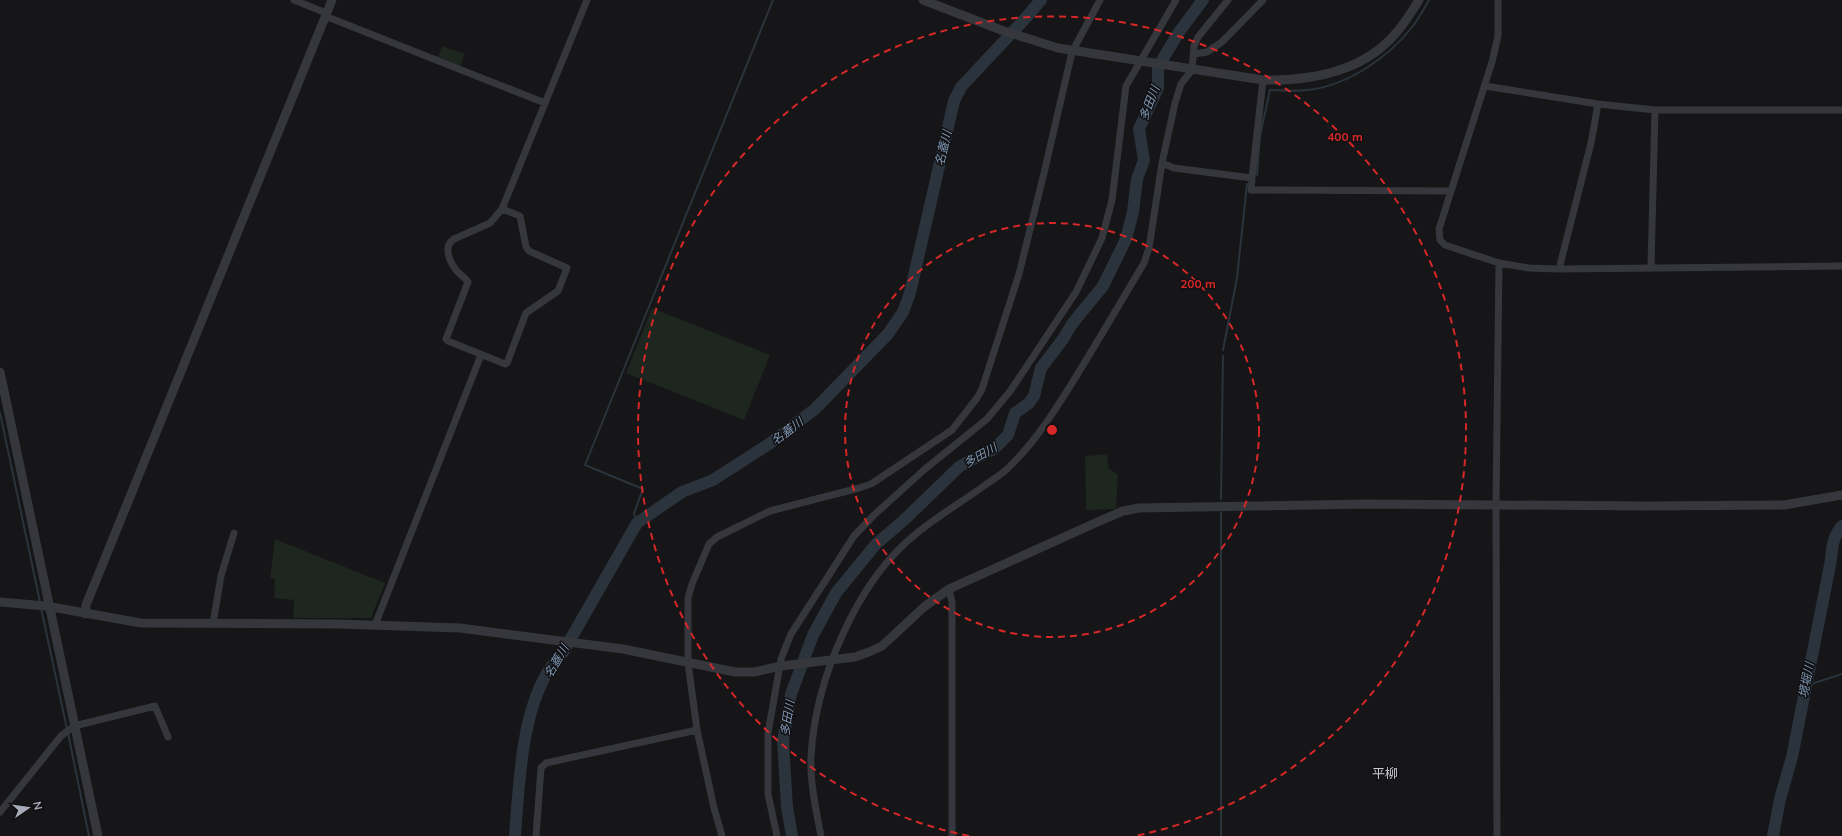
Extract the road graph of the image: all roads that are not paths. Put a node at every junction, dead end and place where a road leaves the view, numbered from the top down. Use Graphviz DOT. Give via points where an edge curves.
graph roads {
  1 [pos="294,0"];
  2 [pos="332,0"];
  3 [pos="587,0"];
  4 [pos="923,0"];
  5 [pos="1100,0"];
  6 [pos="1176,0"];
  7 [pos="1228,0"];
  8 [pos="1263,0"];
  9 [pos="1419,0"];
  10 [pos="1498,0"];
  11 [pos="322,12"];
  12 [pos="1072,52"];
  13 [pos="1194,54"];
  14 [pos="1144,63"];
  15 [pos="1189,70"];
  16 [pos="1263,80"];
  17 [pos="1485,86"];
  18 [pos="545,103"];
  19 [pos="1598,104"];
  20 [pos="1655,110"];
  21 [pos="1842,110"];
  22 [pos="1162,163"];
  23 [pos="1252,178"];
  24 [pos="1451,191"];
  25 [pos="502,209"];
  26 [pos="1499,263"];
  27 [pos="1842,266"];
  28 [pos="1651,267"];
  29 [pos="1559,269"];
  30 [pos="481,355"];
  31 [pos="0,372"];
  32 [pos="1842,494"];
  33 [pos="1496,503"];
  34 [pos="234,533"];
  35 [pos="949,589"];
  36 [pos="0,602"];
  37 [pos="48,607"];
  38 [pos="83,613"];
  39 [pos="213,624"];
  40 [pos="375,625"];
  41 [pos="831,660"];
  42 [pos="688,663"];
  43 [pos="783,666"];
  44 [pos="72,727"];
  45 [pos="697,730"];
  46 [pos="168,737"];
  47 [pos="0,812"];
  48 [pos="98,836"];
  49 [pos="536,836"];
  50 [pos="722,836"];
  51 [pos="777,836"];
  52 [pos="821,836"];
  53 [pos="952,836"];
  54 [pos="1497,836"];
  1 -- 11 [label="street"];
  2 -- 11 [label="street"];
  3 -- 18 [label="street"];
  4 -- 12 [label="street" via="1001,30"];
  5 -- 12 [label="street"];
  6 -- 14 [label="street"];
  7 -- 13 [label="street" via="1198,38"];
  8 -- 13 [label="street" via="1222,42 1207,52"];
  9 -- 16 [label="street" via="1395,34 1382,47 1355,64 1307,79"];
  10 -- 17 [label="street" via="1498,36"];
  11 -- 18 [label="street"];
  11 -- 38 [label="street"];
  12 -- 14 [label="street"];
  12 -- 42 [label="street" via="1019,274 977,398 952,430 871,484 770,510 713,540 689,593"];
  13 -- 15 [label="street"];
  14 -- 15 [label="street"];
  14 -- 43 [label="street" via="1126,86 1112,200 1102,238 1076,292 1011,390 987,419 925,469 854,536 792,634 781,659"];
  15 -- 16 [label="street"];
  15 -- 22 [label="street" via="1175,103"];
  16 -- 23 [label="street"];
  17 -- 19 [label="street"];
  17 -- 24 [label="street"];
  18 -- 25 [label="street"];
  19 -- 20 [label="street"];
  19 -- 29 [label="street" via="1591,143"];
  20 -- 21 [label="street"];
  20 -- 28 [label="street"];
  22 -- 23 [label="street" via="1174,168"];
  22 -- 41 [label="street" via="1149,248 1144,263 1042,430 1010,467 916,533 882,567 861,599"];
  23 -- 24 [label="street" via="1251,190"];
  24 -- 26 [label="street" via="1439,229 1440,240 1445,245"];
  25 -- 30 [label="street" via="490,223 454,239 448,246 452,264 468,282 446,339"];
  25 -- 30 [label="street" via="520,216 524,243 529,251 567,268 558,291 526,313 507,363 502,364"];
  26 -- 29 [label="street"];
  26 -- 33 [label="street"];
  27 -- 28 [label="street"];
  28 -- 29 [label="street"];
  30 -- 40 [label="street"];
  31 -- 37 [label="street"];
  32 -- 33 [label="street" via="1784,504 1647,506"];
  33 -- 35 [label="street" via="1139,508 1123,511"];
  33 -- 54 [label="street"];
  34 -- 39 [label="street" via="221,576"];
  35 -- 41 [label="street" via="924,607 882,646 855,658"];
  35 -- 53 [label="street" via="952,602"];
  36 -- 37 [label="street"];
  37 -- 38 [label="street"];
  37 -- 44 [label="street"];
  38 -- 39 [label="street" via="141,622"];
  39 -- 40 [label="street"];
  40 -- 42 [label="street" via="460,628 576,642"];
  41 -- 43 [label="street"];
  41 -- 52 [label="street" via="818,704 811,758 813,792"];
  42 -- 43 [label="street" via="735,672 754,672"];
  42 -- 45 [label="street"];
  43 -- 51 [label="street" via="779,671 768,733 768,794"];
  44 -- 46 [label="street" via="155,706"];
  44 -- 47 [label="street" via="61,736"];
  44 -- 48 [label="street"];
  45 -- 49 [label="street" via="546,763 541,768"];
  45 -- 50 [label="street"];
}
